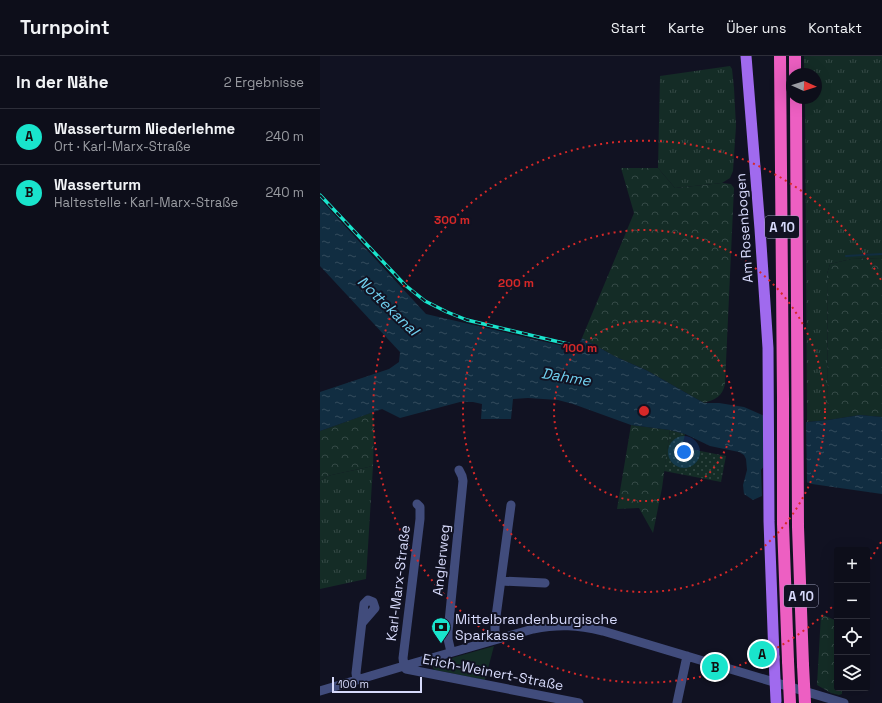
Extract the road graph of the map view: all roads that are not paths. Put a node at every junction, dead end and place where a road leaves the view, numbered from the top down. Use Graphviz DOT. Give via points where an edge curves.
graph roads {
  1 [pos="746,56"];
  2 [pos="780,56"];
  3 [pos="795,56"];
  4 [pos="795,68"];
  5 [pos="796,104"];
  6 [pos="459,470"];
  7 [pos="417,504"];
  8 [pos="511,505"];
  9 [pos="501,581"];
  10 [pos="545,583"];
  11 [pos="362,623"];
  12 [pos="497,639"];
  13 [pos="451,652"];
  14 [pos="687,656"];
  15 [pos="404,666"];
  16 [pos="357,680"];
  17 [pos="320,691"];
  18 [pos="551,700"];
  19 [pos="776,702"];
  20 [pos="579,703"];
  21 [pos="677,703"];
  22 [pos="790,703"];
  23 [pos="805,703"];
  24 [pos="844,703"];
  1 -- 19 [label="main road, Am Rosenbogen, bridge" via="766,321 769,522"];
  2 -- 22 [label="highway, A 10, bridge" via="783,524"];
  3 -- 4 [label="highway"];
  5 -- 23 [label="highway, A 10, bridge" via="798,527"];
  6 -- 13 [label="street, Anglerweg" via="463,481 448,632"];
  7 -- 15 [label="street, Karl-Marx-Straße" via="420,507 420,519"];
  8 -- 9 [label="street"];
  9 -- 10 [label="street"];
  9 -- 12 [label="street" via="495,624"];
  11 -- 16 [label="street"];
  12 -- 13 [label="street"];
  12 -- 14 [label="street" via="552,625 574,626 603,631"];
  13 -- 15 [label="street"];
  14 -- 21 [label="street"];
  14 -- 24 [label="street"];
  15 -- 16 [label="street"];
  15 -- 18 [label="street, Erich-Weinert-Straße" via="406,669"];
  16 -- 17 [label="street"];
  18 -- 20 [label="street, Erich-Weinert-Straße"];
}
